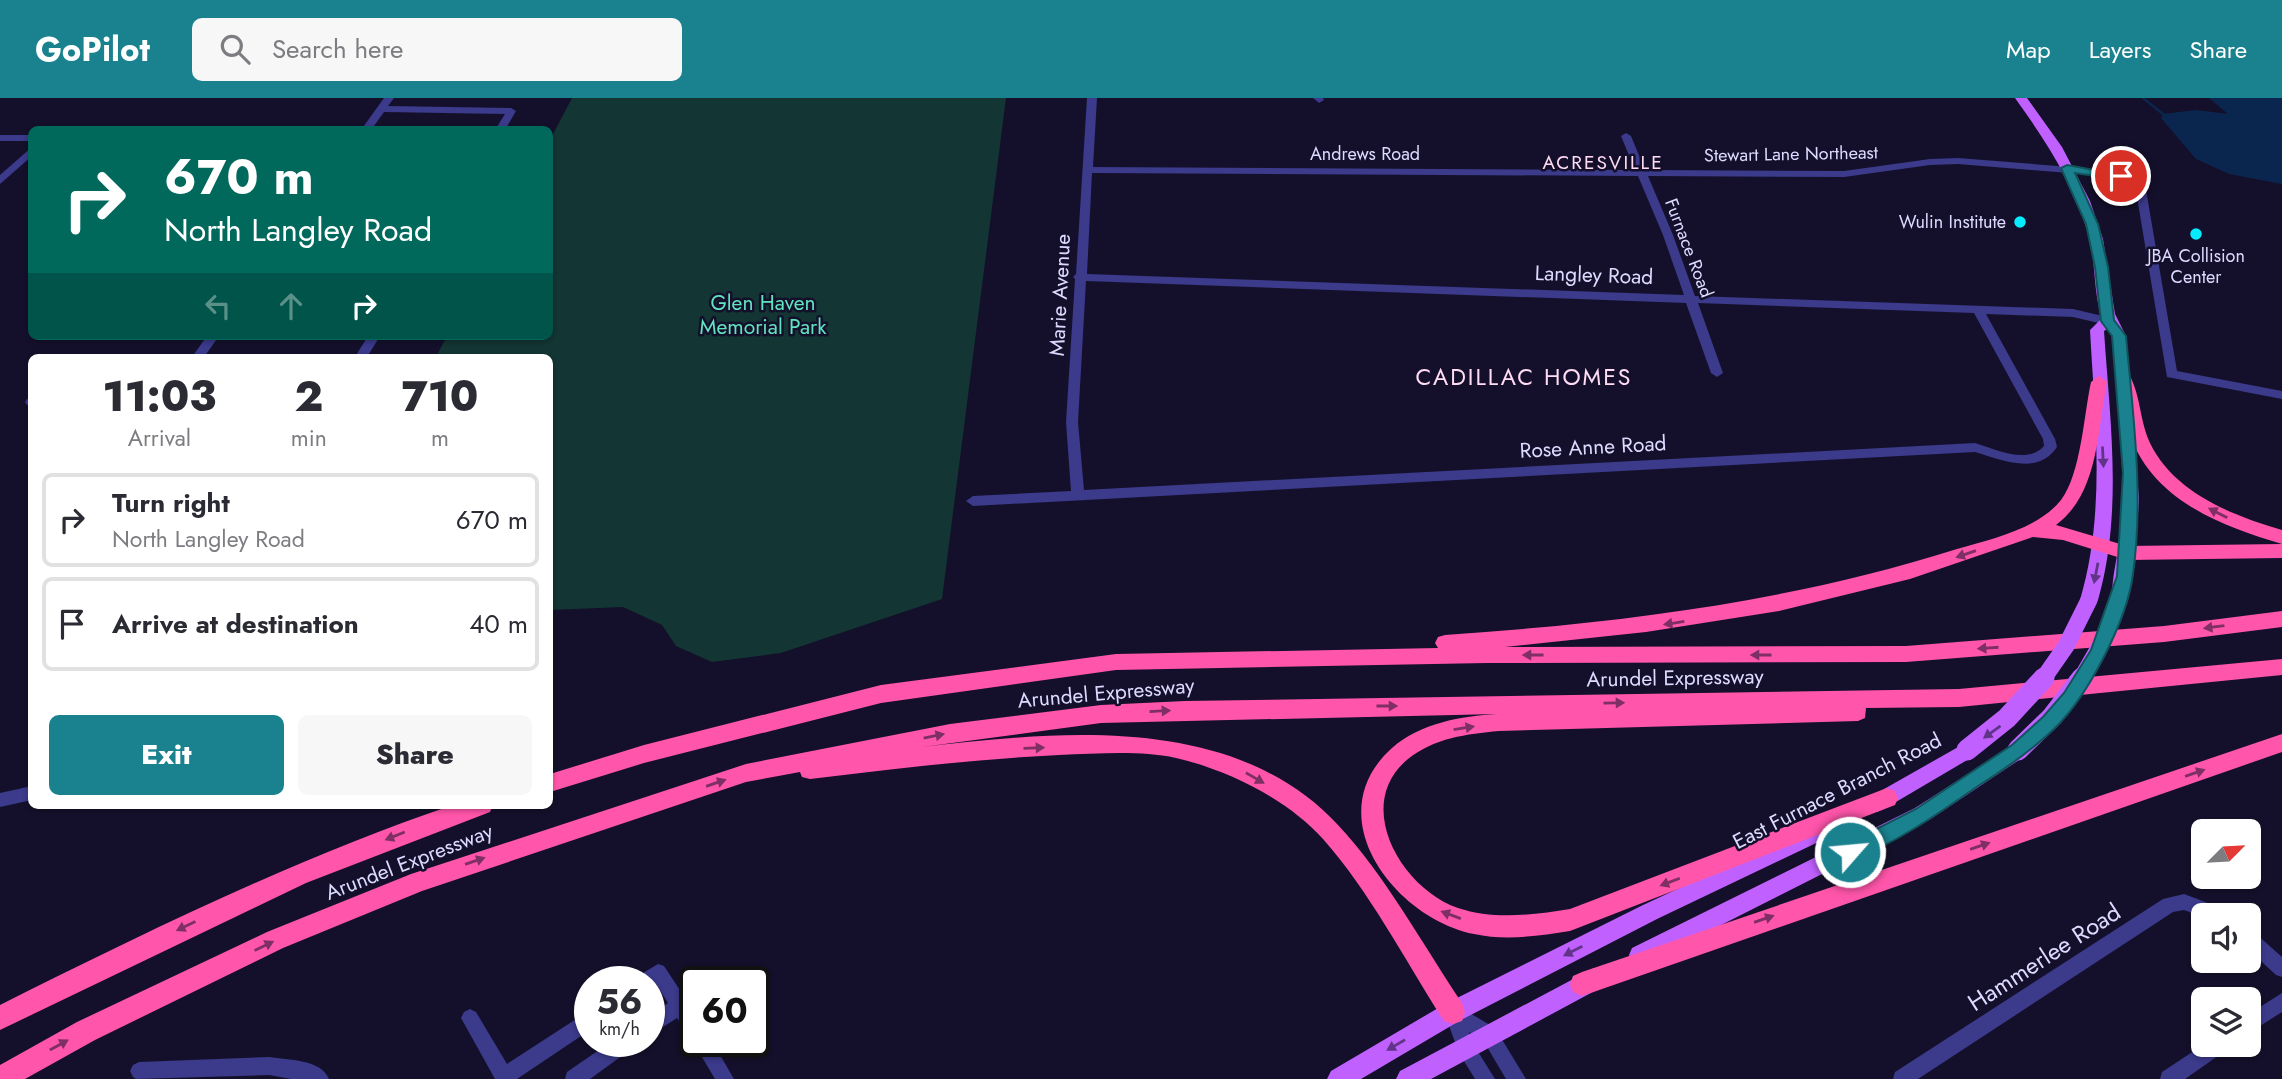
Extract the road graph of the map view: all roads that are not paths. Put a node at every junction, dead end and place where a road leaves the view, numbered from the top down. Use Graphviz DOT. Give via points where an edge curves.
graph roads {
  1 [pos="389,98"];
  2 [pos="1092,98"];
  3 [pos="2021,98"];
  4 [pos="381,109"];
  5 [pos="369,126"];
  6 [pos="502,126"];
  7 [pos="1626,135"];
  8 [pos="0,138"];
  9 [pos="28,138"];
  10 [pos="28,154"];
  11 [pos="2067,168"];
  12 [pos="1088,170"];
  13 [pos="1641,173"];
  14 [pos="0,181"];
  15 [pos="1079,277"];
  16 [pos="1690,298"];
  17 [pos="1978,309"];
  18 [pos="2107,321"];
  19 [pos="1717,373"];
  20 [pos="2123,378"];
  21 [pos="2099,382"];
  22 [pos="2282,395"];
  23 [pos="1078,493"];
  24 [pos="973,501"];
  25 [pos="2030,530"];
  26 [pos="2282,537"];
  27 [pos="2100,546"];
  28 [pos="2282,551"];
  29 [pos="2127,553"];
  30 [pos="2282,619"];
  31 [pos="1313,658"];
  32 [pos="2282,667"];
  33 [pos="1959,698"];
  34 [pos="2282,743"];
  35 [pos="746,773"];
  36 [pos="553,782"];
  37 [pos="28,794"];
  38 [pos="1887,798"];
  39 [pos="0,800"];
  40 [pos="470,809"];
  41 [pos="2191,905"];
  42 [pos="2261,950"];
  43 [pos="2282,969"];
  44 [pos="1582,984"];
  45 [pos="665,992"];
  46 [pos="2282,1002"];
  47 [pos="679,1006"];
  48 [pos="1453,1012"];
  49 [pos="665,1016"];
  50 [pos="2261,1016"];
  51 [pos="0,1018"];
  52 [pos="470,1018"];
  53 [pos="574,1029"];
  54 [pos="1489,1034"];
  55 [pos="1465,1047"];
  56 [pos="605,1057"];
  57 [pos="712,1057"];
  58 [pos="2204,1057"];
  59 [pos="139,1071"];
  60 [pos="2178,1077"];
  61 [pos="504,1078"];
  62 [pos="0,1079"];
  63 [pos="320,1079"];
  64 [pos="574,1079"];
  65 [pos="725,1079"];
  66 [pos="1339,1079"];
  67 [pos="1408,1079"];
  68 [pos="1486,1079"];
  69 [pos="1517,1079"];
  70 [pos="1902,1079"];
  1 -- 4 [label="street"];
  2 -- 12 [label="street, Marie Avenue"];
  3 -- 11 [label="main road, East Furnace Branch Road"];
  4 -- 5 [label="street"];
  4 -- 6 [label="street" via="511,111"];
  7 -- 13 [label="street, Furnace Road"];
  8 -- 9 [label="street"];
  10 -- 14 [label="street"];
  11 -- 13 [label="street, Stewart Lane Northeast" via="1951,161 1867,173"];
  11 -- 18 [label="main road, East Furnace Branch Road" via="2096,238"];
  11 -- 22 [label="street, Stewart Lane Northeast" via="2121,176 2141,190 2171,374"];
  12 -- 13 [label="street, Andrews Road"];
  12 -- 15 [label="street, Marie Avenue"];
  13 -- 16 [label="street, Furnace Road"];
  15 -- 16 [label="street, Langley Road"];
  15 -- 23 [label="street, Marie Avenue" via="1072,422"];
  16 -- 17 [label="street, Langley Road"];
  16 -- 19 [label="street, Furnace Road"];
  17 -- 18 [label="street, Langley Road" via="2073,313"];
  17 -- 23 [label="street, Rose Anne Road" via="2049,439 2051,447 2036,460 1975,447"];
  18 -- 20 [label="main road, East Furnace Branch Road" via="2119,336"];
  18 -- 21 [label="main road, East Furnace Branch Road" via="2097,330"];
  26 -- 20 [label="highway, one-way" via="2226,517 2168,480 2145,451"];
  20 -- 29 [label="main road, East Furnace Branch Road" via="2130,473"];
  21 -- 25 [label="highway" via="2076,489 2067,506"];
  21 -- 27 [label="main road, East Furnace Branch Road, one-way" via="2104,471"];
  23 -- 24 [label="street, Rose Anne Road"];
  25 -- 27 [label="highway" via="2065,533"];
  25 -- 31 [label="highway, one-way" via="1912,572 1752,611 1543,637 1343,647"];
  27 -- 29 [label="highway"];
  27 -- 38 [label="main road, East Furnace Branch Road, one-way, bridge" via="2089,600 2062,656 2041,684 2003,724"];
  28 -- 29 [label="highway"];
  29 -- 44 [label="main road, East Furnace Branch Road, bridge" via="2120,596 2088,672 2049,723 2018,750 1922,814"];
  30 -- 31 [label="highway, Arundel Expressway, one-way" via="2164,634 1906,654"];
  31 -- 36 [label="highway, Arundel Expressway" via="1116,662 881,694 681,743"];
  32 -- 33 [label="highway, Arundel Expressway"];
  35 -- 33 [label="highway, Arundel Expressway, one-way" via="950,733 1115,714 1328,706"];
  38 -- 33 [label="highway, one-way" via="1570,920 1522,928 1490,926 1446,914 1403,886 1377,846 1372,801 1382,774 1395,758 1430,736 1457,728 1916,709"];
  44 -- 34 [label="highway, one-way"];
  35 -- 48 [label="highway, one-way" via="836,769 884,759 978,750 1112,744 1201,756 1239,769 1292,799 1330,831"];
  62 -- 35 [label="highway, Arundel Expressway, one-way" via="86,1031 275,940 407,886"];
  37 -- 39 [label="street"];
  38 -- 48 [label="main road, East Furnace Branch Road, one-way"];
  40 -- 51 [label="highway, Arundel Expressway, one-way" via="239,900"];
  41 -- 70 [label="street, Hammerlee Road" via="2169,905"];
  42 -- 43 [label="street"];
  44 -- 54 [label="main road, East Furnace Branch Road"];
  45 -- 47 [label="street"];
  46 -- 50 [label="street"];
  47 -- 49 [label="street"];
  48 -- 54 [label="street"];
  48 -- 55 [label="street"];
  48 -- 66 [label="main road, East Furnace Branch Road, one-way"];
  52 -- 61 [label="street"];
  53 -- 61 [label="street"];
  54 -- 55 [label="main road, East Furnace Branch Road"];
  54 -- 69 [label="street"];
  55 -- 67 [label="main road, East Furnace Branch Road"];
  55 -- 68 [label="street"];
  56 -- 64 [label="street"];
  57 -- 65 [label="street"];
  58 -- 60 [label="street"];
  59 -- 63 [label="street" via="268,1066"];
}
